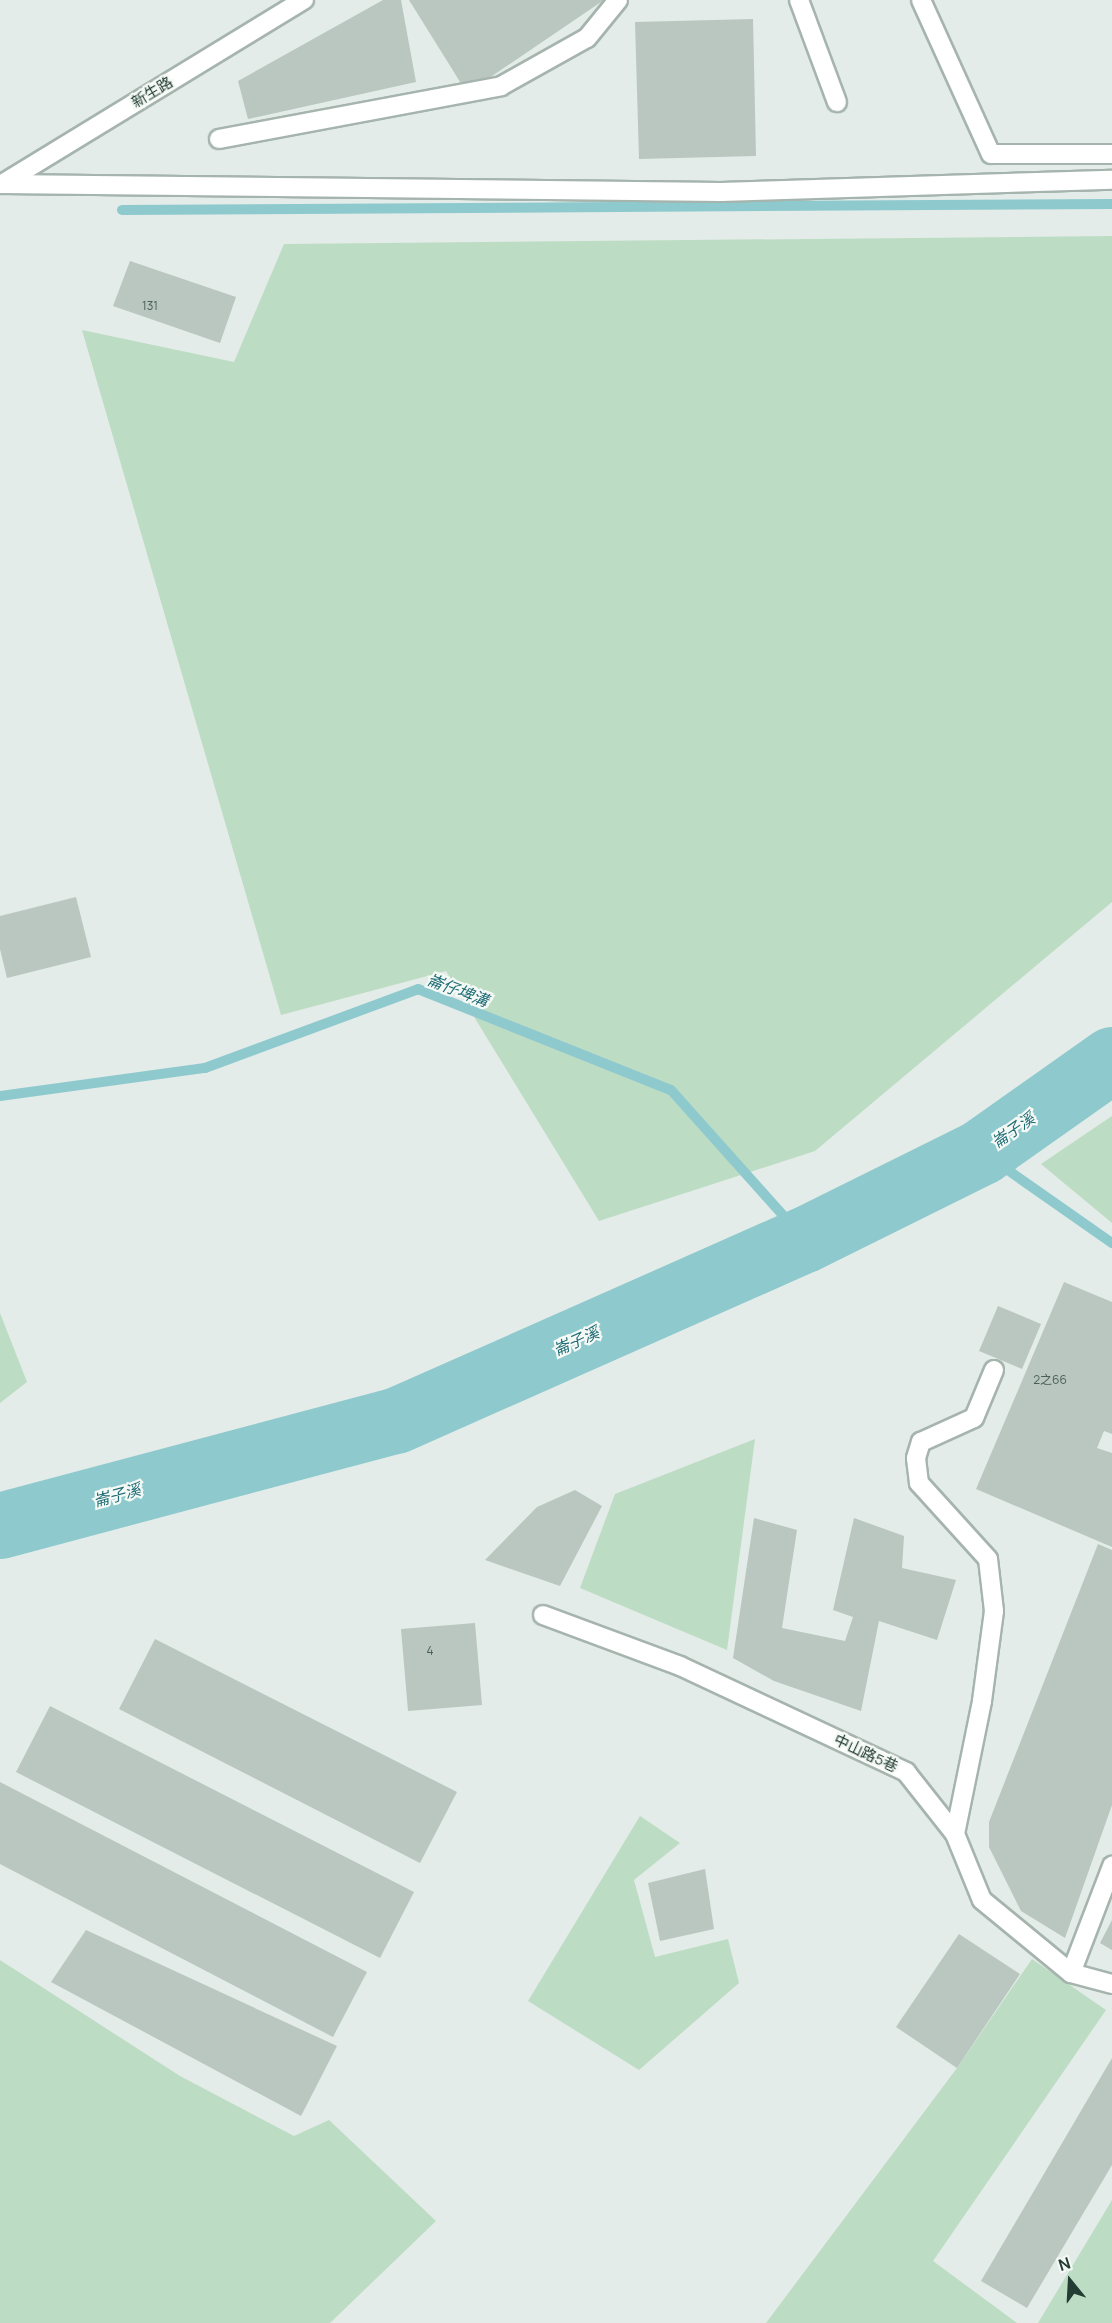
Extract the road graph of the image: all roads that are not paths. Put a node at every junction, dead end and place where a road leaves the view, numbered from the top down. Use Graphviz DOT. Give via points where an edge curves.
graph roads {
  1 [pos="304,0"];
  2 [pos="618,0"];
  3 [pos="799,0"];
  4 [pos="921,0"];
  5 [pos="837,102"];
  6 [pos="219,139"];
  7 [pos="1112,154"];
  8 [pos="1112,180"];
  9 [pos="1,184"];
  10 [pos="994,1370"];
  11 [pos="543,1615"];
  12 [pos="955,1834"];
  13 [pos="1112,1866"];
  14 [pos="1071,1973"];
  15 [pos="1112,1984"];
  1 -- 9 [label="street, 新生路"];
  2 -- 6 [label="street" via="587,38 501,86"];
  3 -- 5 [label="street"];
  4 -- 7 [label="street" via="991,154"];
  8 -- 9 [label="street" via="721,192"];
  10 -- 12 [label="street" via="974,1418 921,1442 916,1458 919,1483 988,1559 994,1611"];
  11 -- 12 [label="street, 中山路5巷" via="680,1666 906,1772"];
  12 -- 14 [label="street, 中山路5巷" via="982,1900"];
  13 -- 14 [label="street"];
  14 -- 15 [label="street, 中山路5巷"];
}
